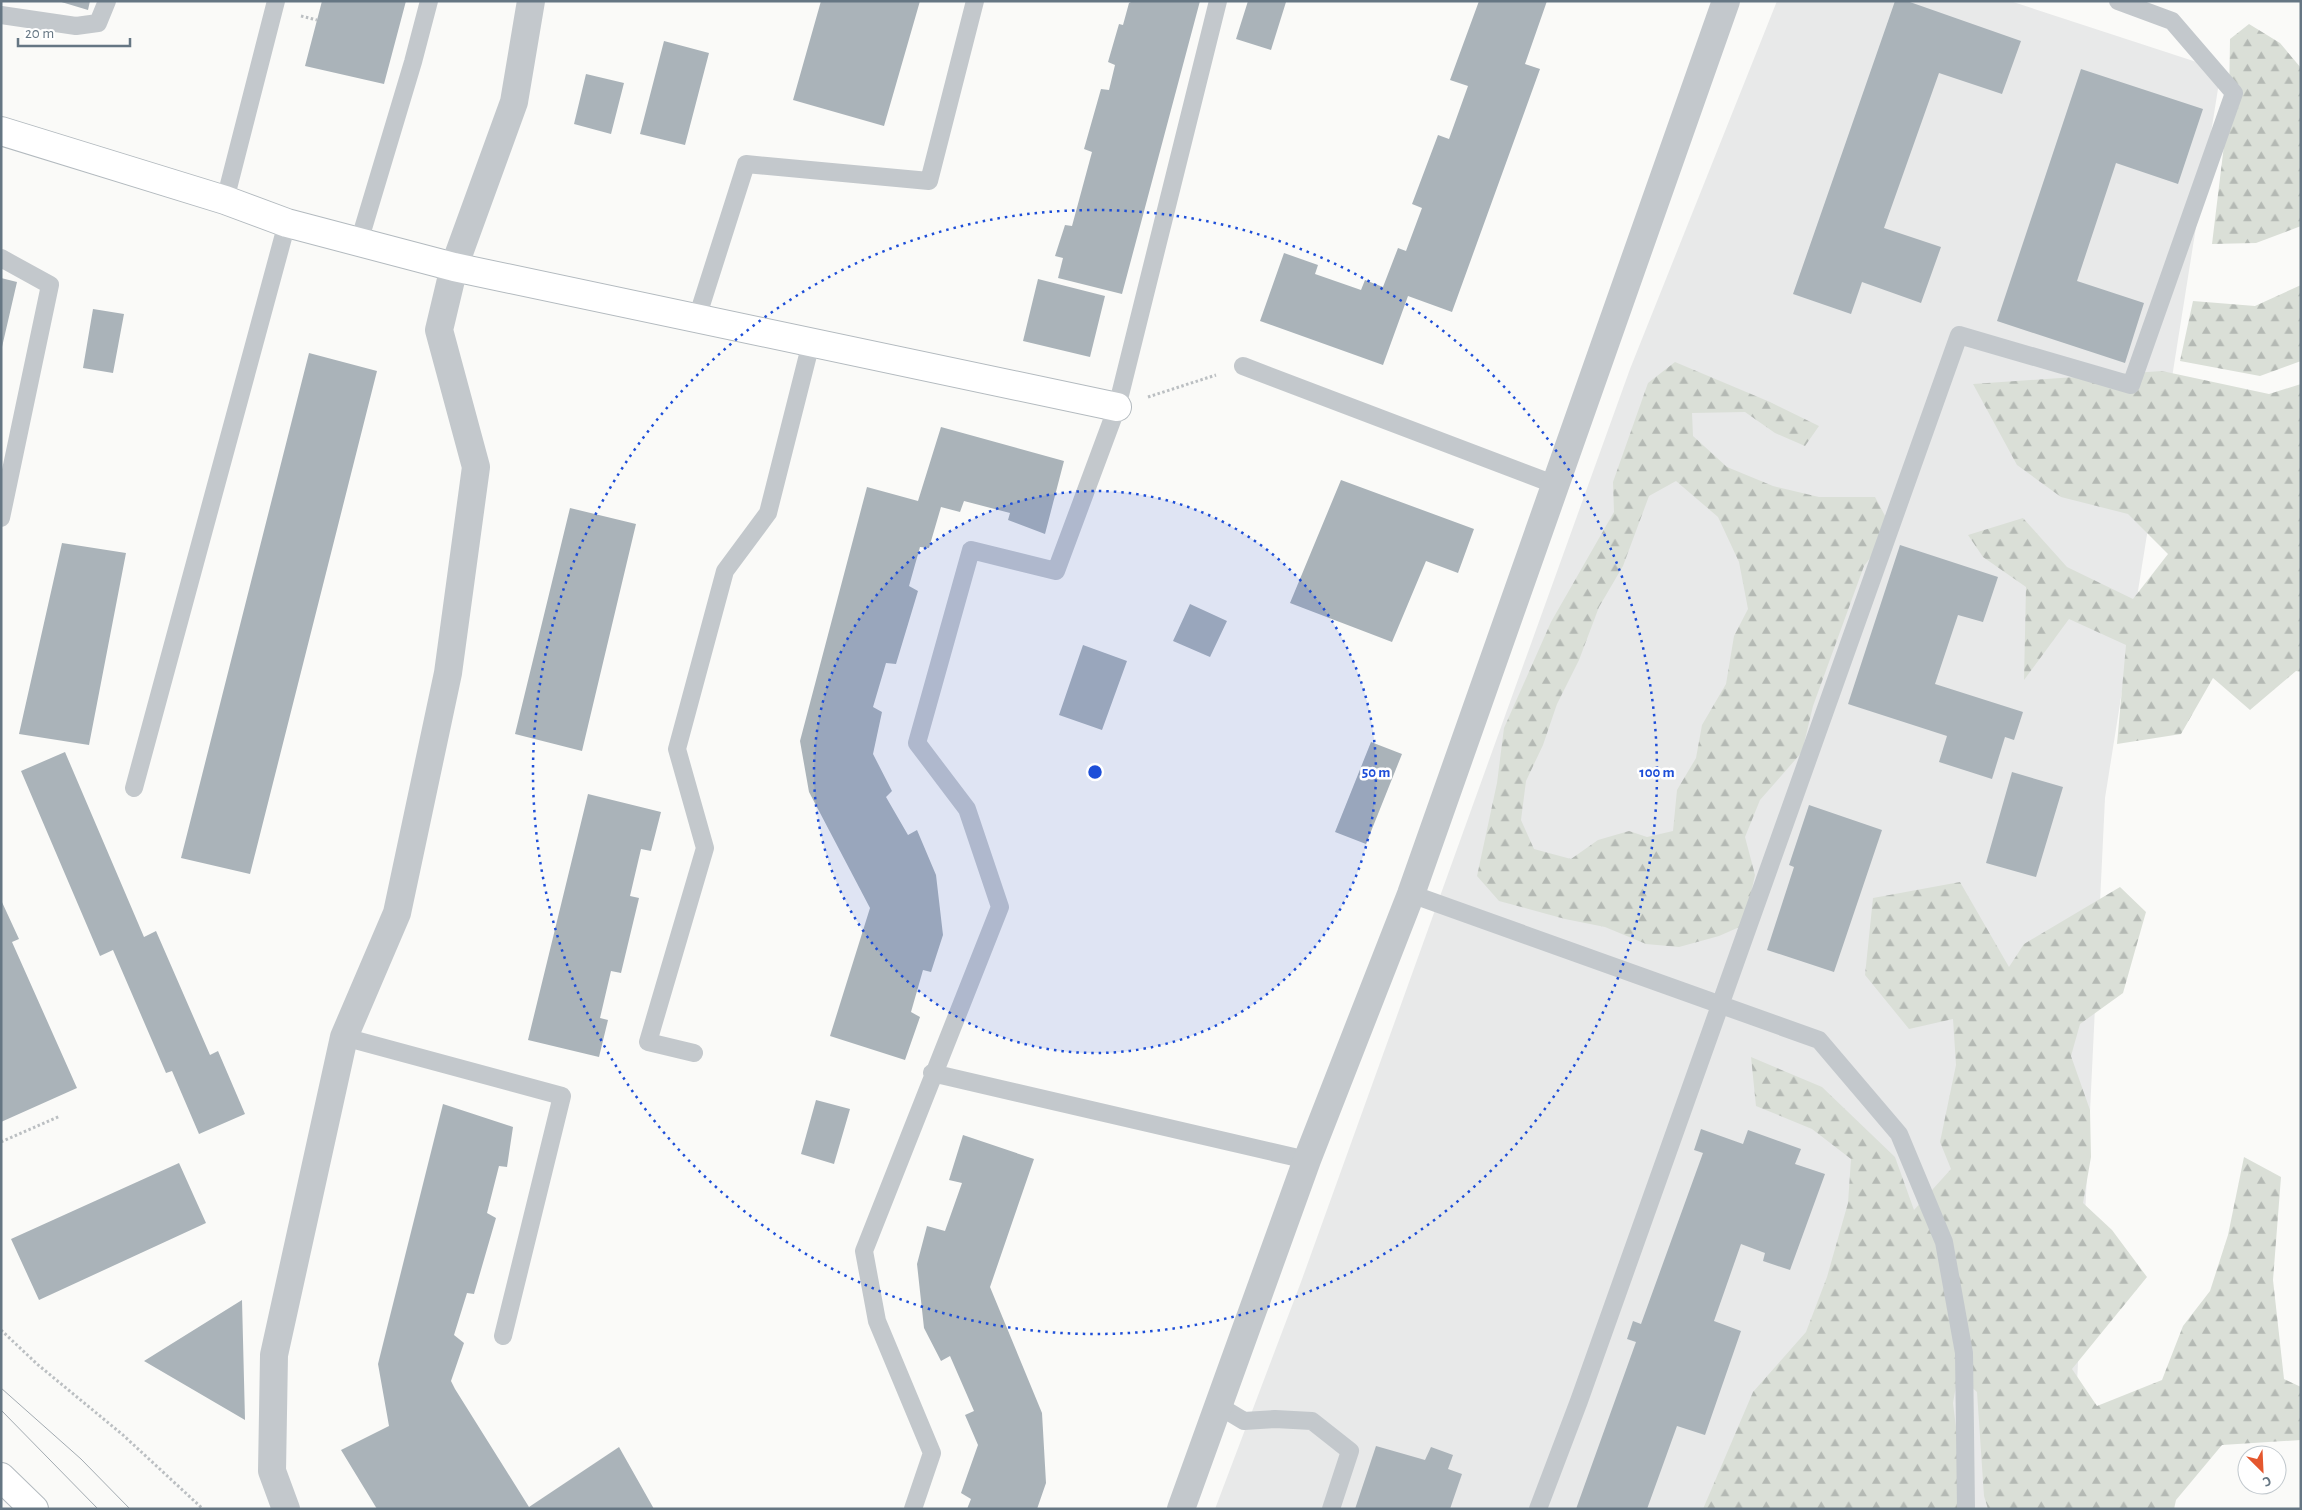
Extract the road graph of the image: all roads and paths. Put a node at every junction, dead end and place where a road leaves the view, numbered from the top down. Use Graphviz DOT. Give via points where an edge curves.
graph roads {
  1 [pos="106,1"];
  2 [pos="276,1"];
  3 [pos="429,1"];
  4 [pos="531,1"];
  5 [pos="975,1"];
  6 [pos="1218,1"];
  7 [pos="1726,1"];
  8 [pos="2118,1"];
  9 [pos="1,15"];
  10 [pos="1,131"];
  11 [pos="225,200"];
  12 [pos="287,223"];
  13 [pos="359,242"];
  14 [pos="1,258"];
  15 [pos="454,267"];
  16 [pos="697,318"];
  17 [pos="811,343"];
  18 [pos="1243,366"];
  19 [pos="1117,407"];
  20 [pos="1556,485"];
  21 [pos="1,518"];
  22 [pos="134,788"];
  23 [pos="1411,894"];
  24 [pos="1722,1004"];
  25 [pos="344,1037"];
  26 [pos="694,1053"];
  27 [pos="932,1073"];
  28 [pos="60,1116"];
  29 [pos="1,1142"];
  30 [pos="1307,1160"];
  31 [pos="1,1330"];
  32 [pos="503,1336"];
  33 [pos="1219,1406"];
  34 [pos="1,1477"];
  35 [pos="34,1509"];
  36 [pos="203,1509"];
  37 [pos="286,1509"];
  38 [pos="913,1509"];
  39 [pos="1181,1509"];
  40 [pos="1331,1509"];
  41 [pos="1538,1509"];
  42 [pos="1966,1509"];
  1 -- 9 [label="lane" via="98,23 76,26"];
  2 -- 11 [label="lane"];
  3 -- 13 [label="lane"];
  4 -- 15 [label="street" via="514,102"];
  5 -- 16 [label="lane" via="929,181 746,164"];
  6 -- 19 [label="lane"];
  7 -- 20 [label="street"];
  8 -- 24 [label="lane" via="2172,21 2234,92 2131,386 1959,335"];
  10 -- 11 [label="street"];
  11 -- 12 [label="street"];
  12 -- 13 [label="street"];
  12 -- 22 [label="lane"];
  13 -- 15 [label="street"];
  14 -- 21 [label="lane" via="50,285"];
  15 -- 16 [label="street"];
  15 -- 25 [label="street" via="439,330 476,467 448,672 397,912"];
  16 -- 17 [label="street"];
  17 -- 19 [label="street"];
  17 -- 26 [label="lane" via="768,513 725,571 677,749 705,848 648,1042"];
  18 -- 19 [label="path"];
  18 -- 20 [label="lane"];
  19 -- 27 [label="lane" via="1056,571 971,550 917,742 967,809 1000,907"];
  20 -- 23 [label="street"];
  23 -- 24 [label="lane"];
  23 -- 30 [label="street"];
  24 -- 41 [label="lane"];
  24 -- 42 [label="lane" via="1819,1040 1899,1134 1944,1242 1964,1353"];
  25 -- 32 [label="lane" via="562,1096"];
  25 -- 37 [label="street" via="274,1355 272,1471"];
  27 -- 30 [label="lane"];
  27 -- 38 [label="lane" via="864,1251 877,1320 932,1453"];
  28 -- 29 [label="path"];
  30 -- 33 [label="street"];
  31 -- 36 [label="path"];
  33 -- 39 [label="street"];
  33 -- 40 [label="lane" via="1244,1421 1312,1421 1350,1451"];
  34 -- 35 [label="street"];
}
